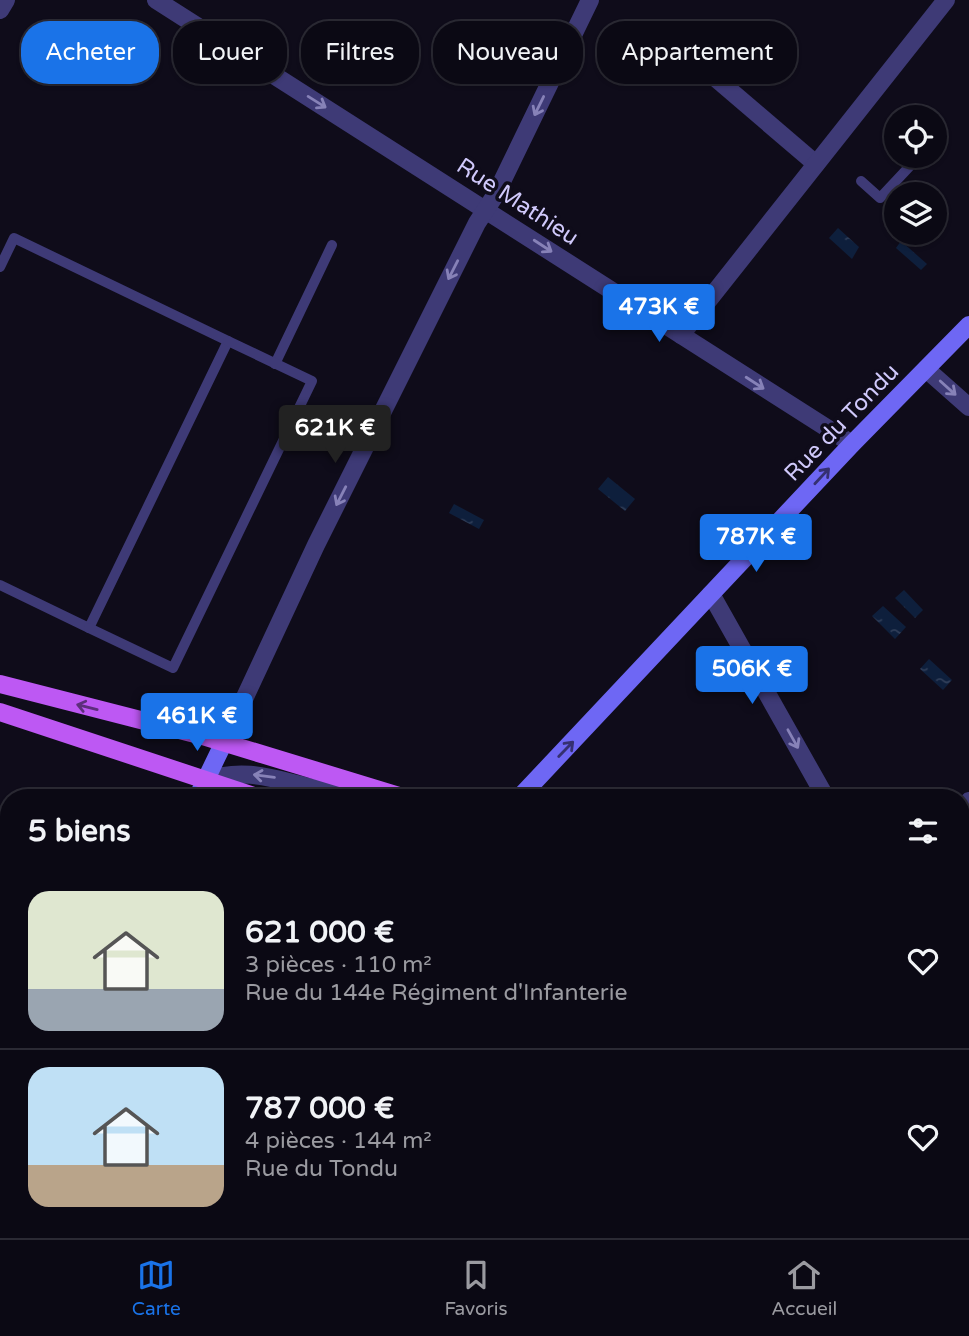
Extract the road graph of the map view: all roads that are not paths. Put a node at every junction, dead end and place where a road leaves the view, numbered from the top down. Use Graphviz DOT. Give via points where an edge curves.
graph roads {
  1 [pos="6,0"];
  2 [pos="156,0"];
  3 [pos="590,0"];
  4 [pos="946,0"];
  5 [pos="0,10"];
  6 [pos="729,84"];
  7 [pos="827,158"];
  8 [pos="908,168"];
  9 [pos="862,181"];
  10 [pos="485,210"];
  11 [pos="332,245"];
  12 [pos="0,267"];
  13 [pos="969,325"];
  14 [pos="681,335"];
  15 [pos="228,341"];
  16 [pos="275,363"];
  17 [pos="926,369"];
  18 [pos="969,407"];
  19 [pos="852,444"];
  20 [pos="0,585"];
  21 [pos="711,594"];
  22 [pos="89,628"];
  23 [pos="0,684"];
  24 [pos="0,712"];
  25 [pos="224,742"];
  26 [pos="205,781"];
  27 [pos="201,789"];
  28 [pos="231,789"];
  29 [pos="317,789"];
  30 [pos="370,789"];
  31 [pos="527,789"];
  32 [pos="821,789"];
  1 -- 5 [label="street"];
  2 -- 10 [label="street, Rue Mathieu, one-way"];
  3 -- 10 [label="street, one-way"];
  4 -- 7 [label="street"];
  6 -- 7 [label="street"];
  7 -- 14 [label="street"];
  8 -- 9 [label="lane" via="880,198"];
  10 -- 14 [label="street, Rue Mathieu, one-way"];
  10 -- 25 [label="street, one-way" via="316,545"];
  11 -- 16 [label="lane"];
  12 -- 15 [label="lane" via="14,238"];
  13 -- 17 [label="street, Rue du Tondu"];
  14 -- 19 [label="street, Rue Mathieu, one-way"];
  15 -- 16 [label="lane"];
  15 -- 22 [label="lane"];
  16 -- 22 [label="lane" via="312,382 173,668"];
  17 -- 18 [label="street, one-way"];
  17 -- 19 [label="street, Rue du Tondu"];
  21 -- 19 [label="street, Rue du Tondu, one-way"];
  20 -- 22 [label="lane"];
  31 -- 21 [label="street, Rue du Tondu, one-way"];
  21 -- 32 [label="street, one-way"];
  25 -- 23 [label="main road, one-way"];
  24 -- 26 [label="main road"];
  25 -- 26 [label="street"];
  25 -- 30 [label="main road"];
  26 -- 27 [label="street"];
  26 -- 28 [label="main road"];
  29 -- 26 [label="street, one-way" via="267,775"];
}
